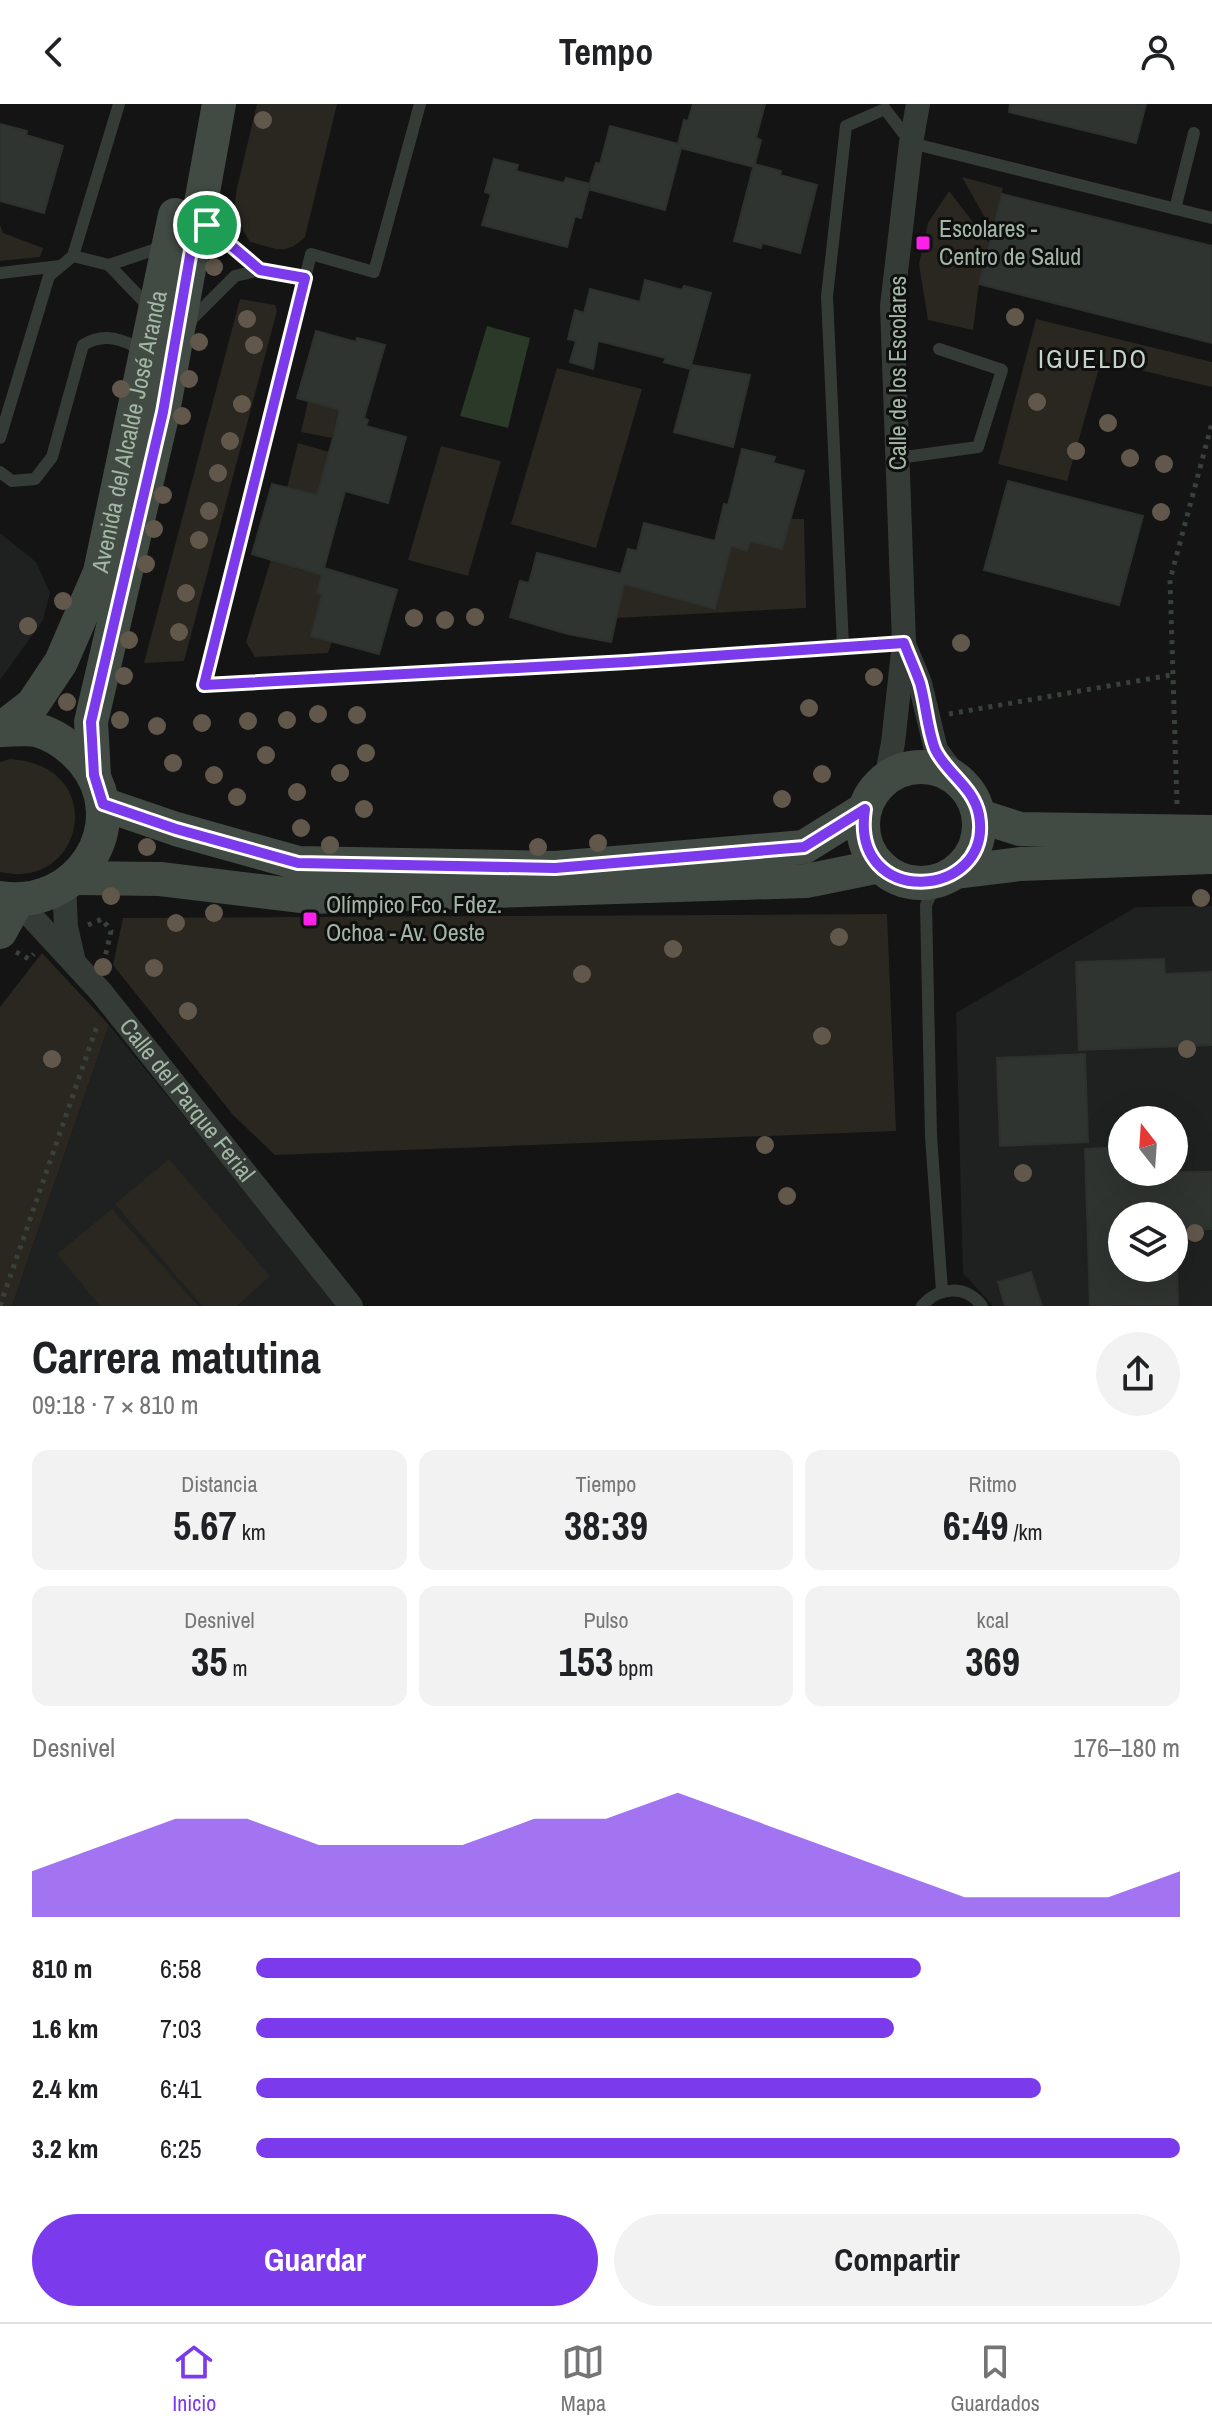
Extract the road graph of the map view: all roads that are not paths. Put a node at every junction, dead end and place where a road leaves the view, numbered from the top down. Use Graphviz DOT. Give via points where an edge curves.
graph roads {
  1 [pos="119,104"];
  2 [pos="198,104"];
  3 [pos="219,104"];
  4 [pos="420,104"];
  5 [pos="918,104"];
  6 [pos="1194,133"];
  7 [pos="911,143"];
  8 [pos="199,204"];
  9 [pos="1175,209"];
  10 [pos="1212,218"];
  11 [pos="168,244"];
  12 [pos="73,256"];
  13 [pos="109,265"];
  14 [pos="61,266"];
  15 [pos="260,270"];
  16 [pos="0,273"];
  17 [pos="305,278"];
  18 [pos="154,312"];
  19 [pos="939,349"];
  20 [pos="146,352"];
  21 [pos="163,412"];
  22 [pos="0,438"];
  23 [pos="898,458"];
  24 [pos="0,472"];
  25 [pos="904,643"];
  26 [pos="843,646"];
  27 [pos="0,730"];
  28 [pos="886,779"];
  29 [pos="959,781"];
  30 [pos="98,789"];
  31 [pos="865,809"];
  32 [pos="979,816"];
  33 [pos="1195,833"];
  34 [pos="1212,857"];
  35 [pos="880,866"];
  36 [pos="946,877"];
  37 [pos="70,881"];
  38 [pos="8,899"];
  39 [pos="61,937"];
  40 [pos="5,941"];
  41 [pos="942,1291"];
  42 [pos="351,1306"];
  43 [pos="922,1306"];
  44 [pos="982,1306"];
  1 -- 12 [label="lane"];
  2 -- 11 [label="street, Avenida del Alcalde José Aranda"];
  3 -- 8 [label="street, Avenida del Alcalde José Aranda"];
  4 -- 17 [label="lane" via="374,272 311,254"];
  5 -- 7 [label="street, Calle de los Escolares"];
  6 -- 9 [label="lane"];
  7 -- 9 [label="lane"];
  7 -- 23 [label="street, Calle de los Escolares" via="892,306"];
  7 -- 26 [label="lane" via="885,109 846,126 827,296"];
  8 -- 15 [label="lane" via="207,225"];
  8 -- 21 [label="street, Avenida del Alcalde José Aranda"];
  9 -- 10 [label="lane"];
  11 -- 13 [label="lane"];
  11 -- 18 [label="street, Avenida del Alcalde José Aranda"];
  12 -- 13 [label="lane"];
  12 -- 14 [label="lane"];
  13 -- 18 [label="lane"];
  14 -- 16 [label="lane"];
  14 -- 22 [label="lane" via="49,276"];
  15 -- 17 [label="lane"];
  15 -- 21 [label="lane" via="235,276 192,319"];
  17 -- 26 [label="lane" via="204,685"];
  18 -- 20 [label="street, Avenida del Alcalde José Aranda"];
  19 -- 23 [label="lane" via="1002,370 978,447"];
  20 -- 24 [label="lane" via="125,340 97,337 83,345 52,457 35,479 12,481"];
  20 -- 27 [label="street, Avenida del Alcalde José Aranda" via="100,572 61,662 33,704"];
  21 -- 30 [label="street, Avenida del Alcalde José Aranda" via="91,722"];
  23 -- 25 [label="street, Calle de los Escolares"];
  25 -- 26 [label="lane"];
  25 -- 28 [label="street, Calle de los Escolares"];
  25 -- 29 [label="street, Calle de los Escolares" via="936,750"];
  27 -- 30 [label="street" via="37,730 70,746"];
  28 -- 29 [label="street" via="915,767 946,772"];
  28 -- 31 [label="street"];
  29 -- 32 [label="street"];
  30 -- 31 [label="street" via="176,829 298,863 555,868 804,847"];
  30 -- 37 [label="street, Avenida del Alcalde José Aranda" via="102,831 93,856"];
  31 -- 35 [label="street" via="865,839"];
  32 -- 33 [label="street" via="1020,829"];
  32 -- 36 [label="street" via="970,858"];
  34 -- 36 [label="street" via="1020,864"];
  35 -- 36 [label="street" via="896,878 917,883"];
  35 -- 37 [label="street" via="806,881 310,897 160,879"];
  36 -- 41 [label="lane" via="926,905 931,1136"];
  37 -- 38 [label="street" via="44,896"];
  37 -- 39 [label="street"];
  38 -- 39 [label="street, Calle del Parque Ferial"];
  38 -- 40 [label="street"];
  39 -- 42 [label="street, Calle del Parque Ferial" via="73,960"];
  41 -- 43 [label="lane"];
  41 -- 44 [label="lane" via="966,1293"];
}
